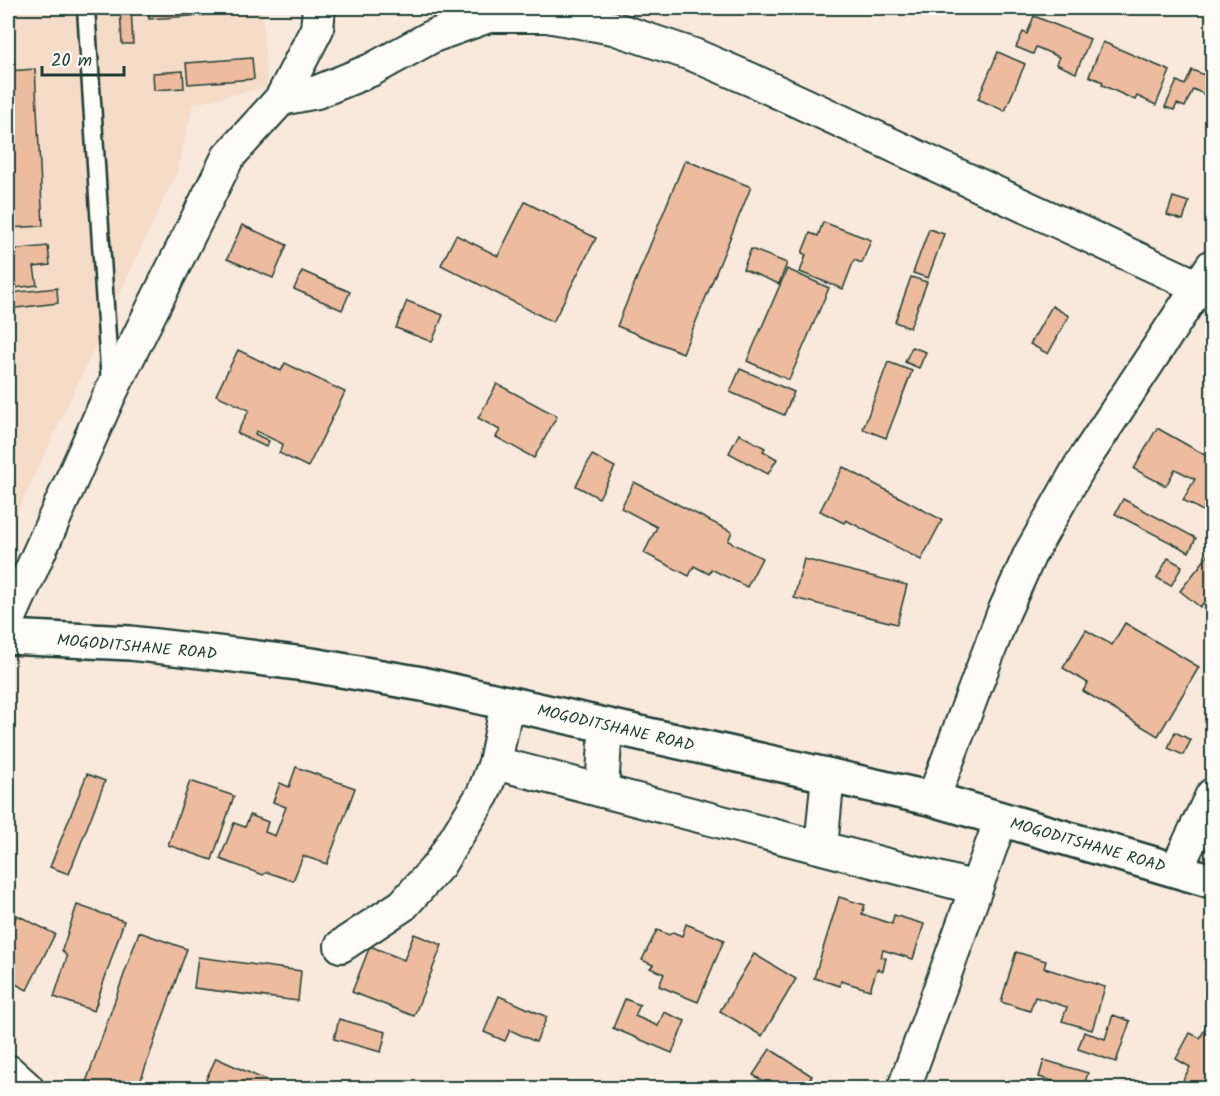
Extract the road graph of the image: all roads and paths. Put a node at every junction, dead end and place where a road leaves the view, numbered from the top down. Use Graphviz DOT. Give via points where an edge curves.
graph roads {
  1 [pos="86,8"];
  2 [pos="319,8"];
  3 [pos="458,8"];
  4 [pos="489,16"];
  5 [pos="281,99"];
  6 [pos="1206,277"];
  7 [pos="110,394"];
  8 [pos="8,622"];
  9 [pos="8,637"];
  10 [pos="507,703"];
  11 [pos="606,725"];
  12 [pos="495,763"];
  13 [pos="828,775"];
  14 [pos="602,791"];
  15 [pos="1212,795"];
  16 [pos="933,799"];
  17 [pos="1002,819"];
  18 [pos="821,848"];
  19 [pos="1176,870"];
  20 [pos="1212,881"];
  21 [pos="976,888"];
  22 [pos="341,946"];
  23 [pos="8,1071"];
  24 [pos="27,1089"];
  25 [pos="904,1089"];
  1 -- 7 [label="lane"];
  2 -- 5 [label="street" via="317,29"];
  3 -- 4 [label="street"];
  4 -- 5 [label="street" via="432,36 360,75 317,92"];
  4 -- 6 [label="street" via="547,16 613,28 694,55"];
  5 -- 7 [label="street" via="228,158"];
  6 -- 16 [label="street" via="1080,466 1030,554 1003,614"];
  7 -- 8 [label="street"];
  9 -- 10 [label="main road, MOGODITSHANE ROAD" via="130,643 234,654 422,684"];
  10 -- 11 [label="main road, MOGODITSHANE ROAD"];
  10 -- 12 [label="street"];
  11 -- 13 [label="main road, MOGODITSHANE ROAD"];
  11 -- 14 [label="street"];
  12 -- 14 [label="street"];
  12 -- 22 [label="street" via="483,794 439,865 402,905"];
  13 -- 16 [label="main road, MOGODITSHANE ROAD"];
  13 -- 18 [label="street"];
  14 -- 18 [label="street"];
  15 -- 19 [label="street"];
  16 -- 17 [label="main road, MOGODITSHANE ROAD"];
  17 -- 19 [label="main road, MOGODITSHANE ROAD"];
  17 -- 21 [label="street"];
  18 -- 21 [label="street"];
  19 -- 20 [label="main road, MOGODITSHANE ROAD"];
  21 -- 25 [label="street"];
  23 -- 24 [label="street"];
}
